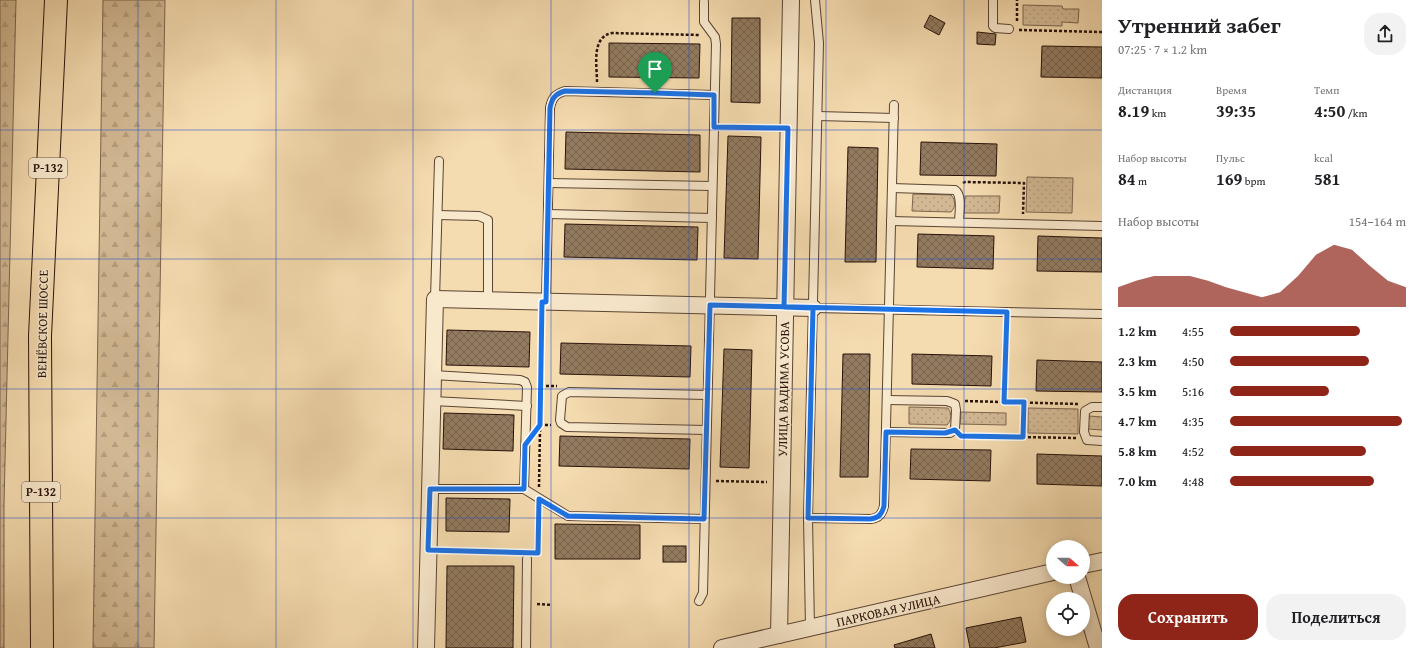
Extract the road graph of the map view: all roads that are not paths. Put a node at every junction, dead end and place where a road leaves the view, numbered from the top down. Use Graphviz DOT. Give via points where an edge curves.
graph roads {
  1 [pos="56,0"];
  2 [pos="791,0"];
  3 [pos="815,0"];
  4 [pos="993,0"];
  5 [pos="704,2"];
  6 [pos="1009,29"];
  7 [pos="714,95"];
  8 [pos="894,105"];
  9 [pos="818,116"];
  10 [pos="894,118"];
  11 [pos="439,161"];
  12 [pos="548,183"];
  13 [pos="712,186"];
  14 [pos="892,188"];
  15 [pos="548,214"];
  16 [pos="438,215"];
  17 [pos="712,218"];
  18 [pos="891,221"];
  19 [pos="959,222"];
  20 [pos="1102,226"];
  21 [pos="435,299"];
  22 [pos="488,300"];
  23 [pos="544,302"];
  24 [pos="710,305"];
  25 [pos="784,307"];
  26 [pos="813,308"];
  27 [pos="889,309"];
  28 [pos="1102,314"];
  29 [pos="434,375"];
  30 [pos="707,395"];
  31 [pos="887,400"];
  32 [pos="433,401"];
  33 [pos="527,406"];
  34 [pos="1102,407"];
  35 [pos="706,430"];
  36 [pos="886,432"];
  37 [pos="1102,441"];
  38 [pos="430,489"];
  39 [pos="524,489"];
  40 [pos="808,518"];
  41 [pos="704,519"];
  42 [pos="529,555"];
  43 [pos="1102,561"];
  44 [pos="1090,564"];
  45 [pos="1046,574"];
  46 [pos="1079,584"];
  47 [pos="699,601"];
  48 [pos="810,628"];
  49 [pos="779,635"];
  50 [pos="42,648"];
  51 [pos="426,648"];
  52 [pos="526,648"];
  53 [pos="722,648"];
  54 [pos="1098,648"];
  1 -- 50 [label="main road, ВЕНЁВСКОЕ ШОССЕ / Р-132" via="40,336"];
  2 -- 25 [label="street, УЛИЦА ВАДИМА УСОВА"];
  3 -- 9 [label="lane" via="819,43"];
  4 -- 6 [label="lane" via="993,26"];
  5 -- 7 [label="lane" via="704,22 716,44"];
  7 -- 12 [label="lane" via="565,91 558,93 552,98 550,108"];
  7 -- 13 [label="lane"];
  8 -- 10 [label="lane"];
  9 -- 10 [label="lane"];
  9 -- 26 [label="lane"];
  10 -- 14 [label="lane"];
  11 -- 16 [label="lane"];
  12 -- 13 [label="lane"];
  12 -- 15 [label="lane"];
  13 -- 17 [label="lane"];
  14 -- 18 [label="lane"];
  14 -- 19 [label="lane" via="958,192"];
  15 -- 17 [label="lane"];
  15 -- 23 [label="lane"];
  16 -- 21 [label="lane"];
  16 -- 22 [label="lane" via="480,216 488,220"];
  17 -- 24 [label="lane"];
  18 -- 19 [label="lane"];
  18 -- 27 [label="lane"];
  19 -- 20 [label="lane"];
  21 -- 22 [label="street"];
  21 -- 29 [label="street"];
  22 -- 23 [label="street"];
  23 -- 24 [label="street"];
  24 -- 25 [label="street"];
  24 -- 30 [label="lane"];
  25 -- 26 [label="street"];
  25 -- 49 [label="street, УЛИЦА ВАДИМА УСОВА"];
  26 -- 27 [label="lane"];
  26 -- 40 [label="lane"];
  27 -- 28 [label="lane"];
  27 -- 31 [label="lane"];
  29 -- 32 [label="street"];
  29 -- 33 [label="lane" via="520,380 525,382 527,387"];
  30 -- 35 [label="lane"];
  30 -- 35 [label="lane" via="569,392 562,396 561,423 567,427"];
  31 -- 36 [label="lane"];
  31 -- 36 [label="lane" via="947,401 955,404 955,430 945,433"];
  32 -- 33 [label="lane"];
  32 -- 38 [label="street"];
  33 -- 39 [label="lane"];
  34 -- 37 [label="lane" via="1088,408 1084,415 1087,440"];
  35 -- 41 [label="lane"];
  36 -- 40 [label="lane" via="882,514 870,519"];
  38 -- 39 [label="lane"];
  38 -- 51 [label="street"];
  39 -- 41 [label="lane" via="568,516"];
  40 -- 48 [label="lane"];
  41 -- 47 [label="lane" via="703,593"];
  42 -- 52 [label="lane"];
  43 -- 44 [label="street"];
  45 -- 48 [label="street, ПАРКОВАЯ УЛИЦА"];
  46 -- 54 [label="street"];
  48 -- 49 [label="street, ПАРКОВАЯ УЛИЦА"];
  49 -- 53 [label="street, ПАРКОВАЯ УЛИЦА"];
}
